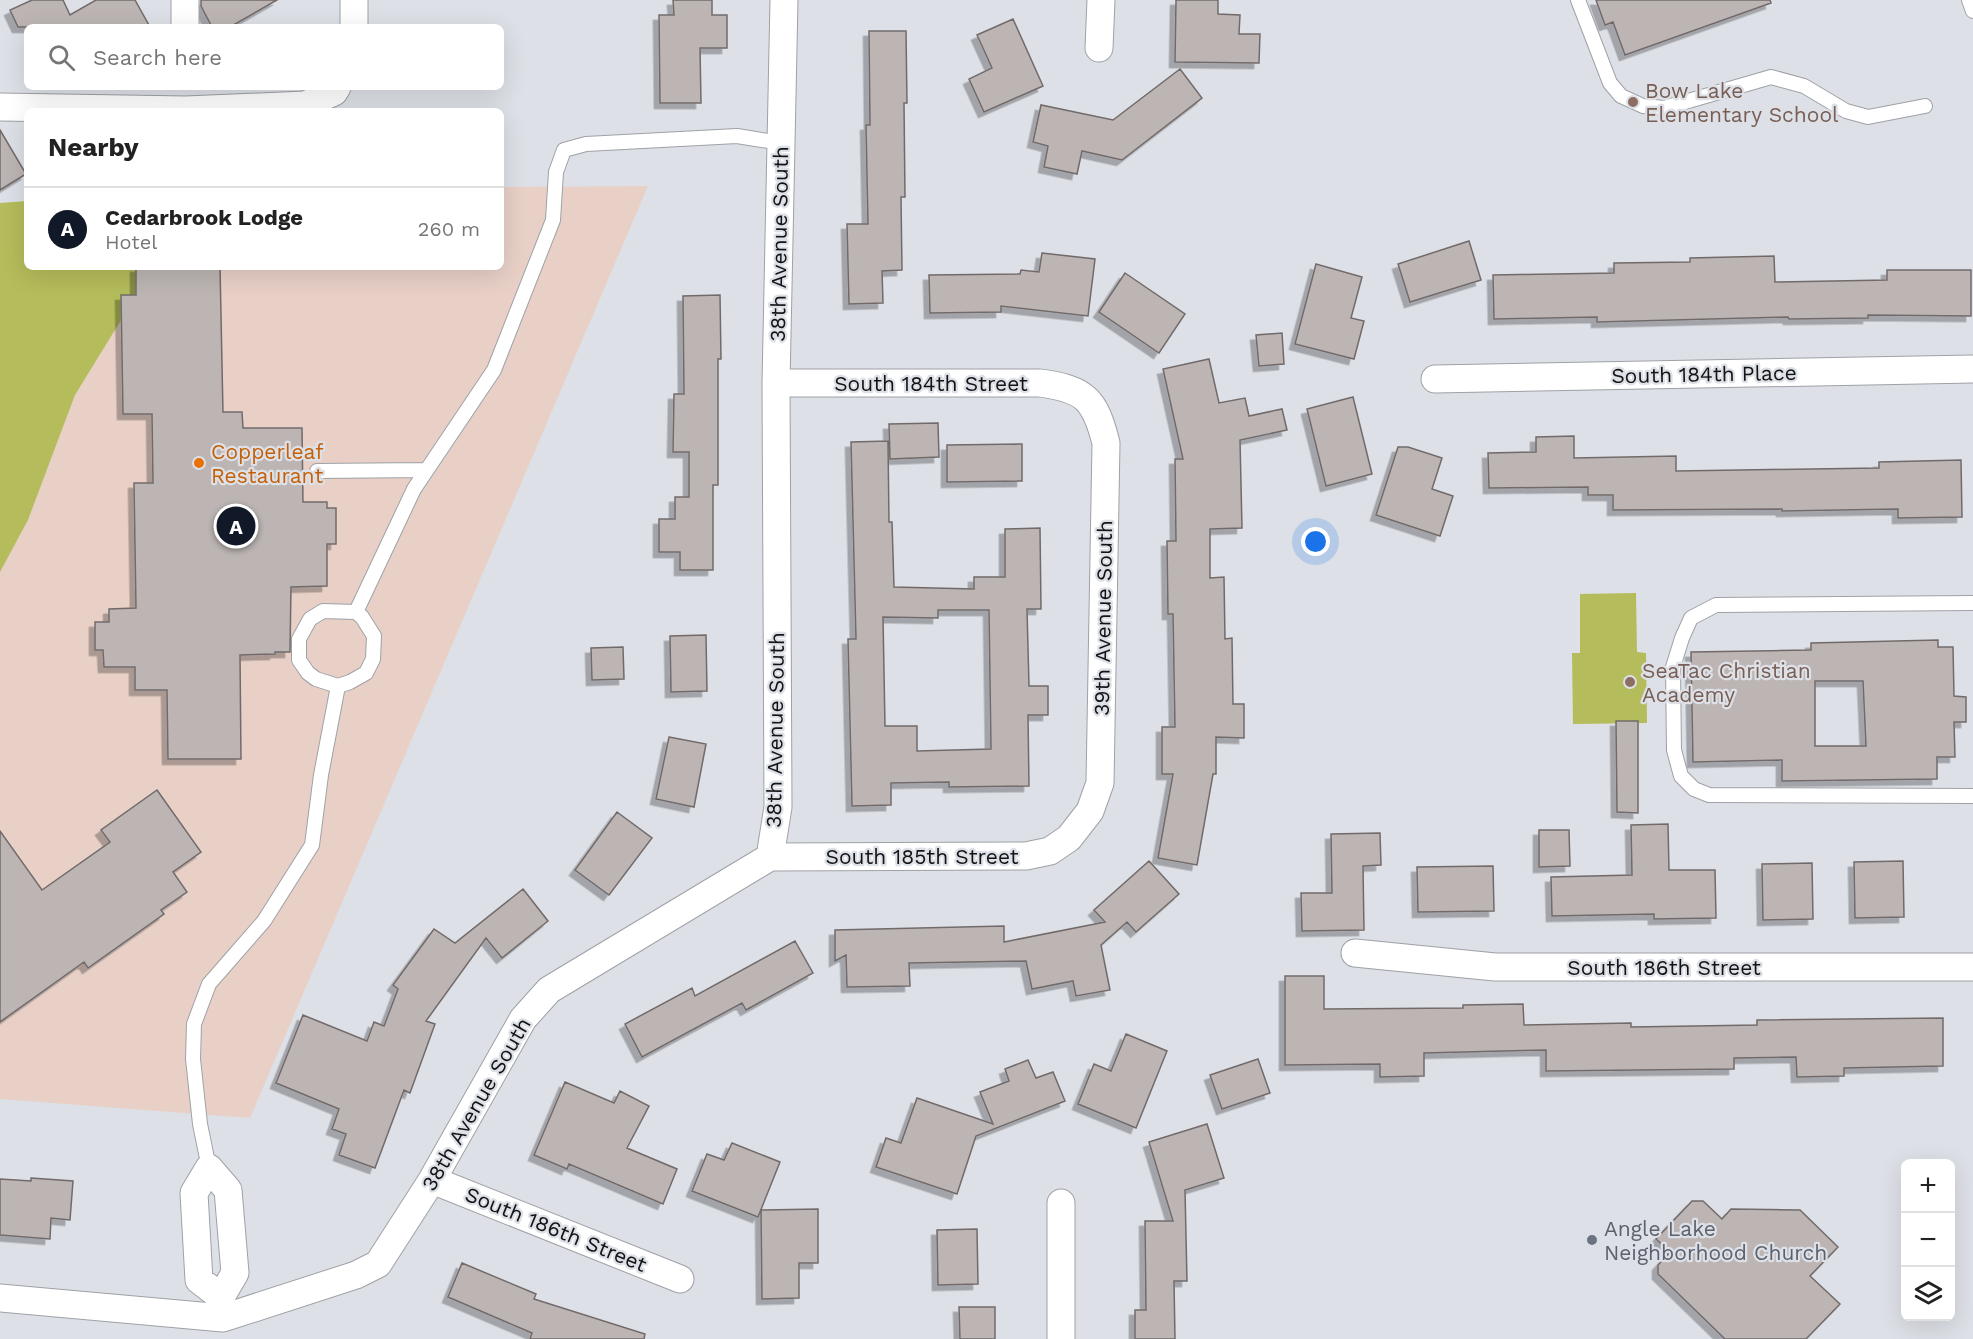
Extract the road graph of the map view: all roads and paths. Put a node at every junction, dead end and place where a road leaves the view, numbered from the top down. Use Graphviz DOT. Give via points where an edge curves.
graph roads {
  1 [pos="185,0"];
  2 [pos="354,0"];
  3 [pos="784,0"];
  4 [pos="1101,0"];
  5 [pos="1578,0"];
  6 [pos="1969,0"];
  7 [pos="1973,11"];
  8 [pos="185,24"];
  9 [pos="354,24"];
  10 [pos="1099,48"];
  11 [pos="186,90"];
  12 [pos="336,90"];
  13 [pos="1925,106"];
  14 [pos="0,107"];
  15 [pos="62,108"];
  16 [pos="186,108"];
  17 [pos="234,108"];
  18 [pos="781,143"];
  19 [pos="1973,369"];
  20 [pos="1435,379"];
  21 [pos="776,383"];
  22 [pos="1084,395"];
  23 [pos="426,470"];
  24 [pos="316,471"];
  25 [pos="1973,603"];
  26 [pos="356,612"];
  27 [pos="338,686"];
  28 [pos="1973,796"];
  29 [pos="1069,838"];
  30 [pos="770,857"];
  31 [pos="1355,953"];
  32 [pos="1973,967"];
  33 [pos="209,1168"];
  34 [pos="432,1180"];
  35 [pos="1061,1203"];
  36 [pos="680,1279"];
  37 [pos="0,1298"];
  38 [pos="222,1318"];
  39 [pos="1061,1339"];
  1 -- 8 [label="street"];
  2 -- 9 [label="street"];
  3 -- 18 [label="street, 38th Avenue South"];
  4 -- 10 [label="street"];
  5 -- 13 [label="lane" via="1610,83 1621,96 1643,106 1664,108 1771,77 1804,86 1846,111 1868,117"];
  6 -- 7 [label="lane"];
  11 -- 16 [label="street"];
  12 -- 17 [label="street" via="305,105"];
  14 -- 15 [label="street"];
  18 -- 21 [label="street, 38th Avenue South"];
  18 -- 23 [label="lane" via="737,136 586,144 564,150 556,172 553,220 494,370"];
  19 -- 20 [label="street, South 184th Place"];
  21 -- 22 [label="street, South 184th Street" via="1040,383"];
  21 -- 30 [label="street, 38th Avenue South" via="778,807"];
  22 -- 29 [label="street, 39th Avenue South" via="1100,417 1106,443 1100,783 1090,812"];
  23 -- 24 [label="lane"];
  23 -- 26 [label="lane"];
  25 -- 28 [label="lane" via="1716,605 1691,618 1673,667 1674,750 1682,776 1694,789 1709,795"];
  26 -- 27 [label="lane" via="374,636 373,658 366,673"];
  26 -- 27 [label="lane" via="323,611 310,619 299,639 299,660 308,673"];
  27 -- 33 [label="lane" via="312,845 264,921 210,984 194,1024 193,1059"];
  29 -- 30 [label="street, South 185th Street" via="1050,851 1026,856"];
  30 -- 34 [label="street, 38th Avenue South" via="549,990 523,1019"];
  31 -- 32 [label="street, South 186th Street" via="1495,967"];
  33 -- 38 [label="street" via="228,1190 235,1273"];
  33 -- 38 [label="street" via="194,1193 199,1280"];
  34 -- 36 [label="street, South 186th Street"];
  34 -- 38 [label="street, 38th Avenue South" via="378,1264 356,1275"];
  35 -- 39 [label="street"];
  37 -- 38 [label="street"];
}
